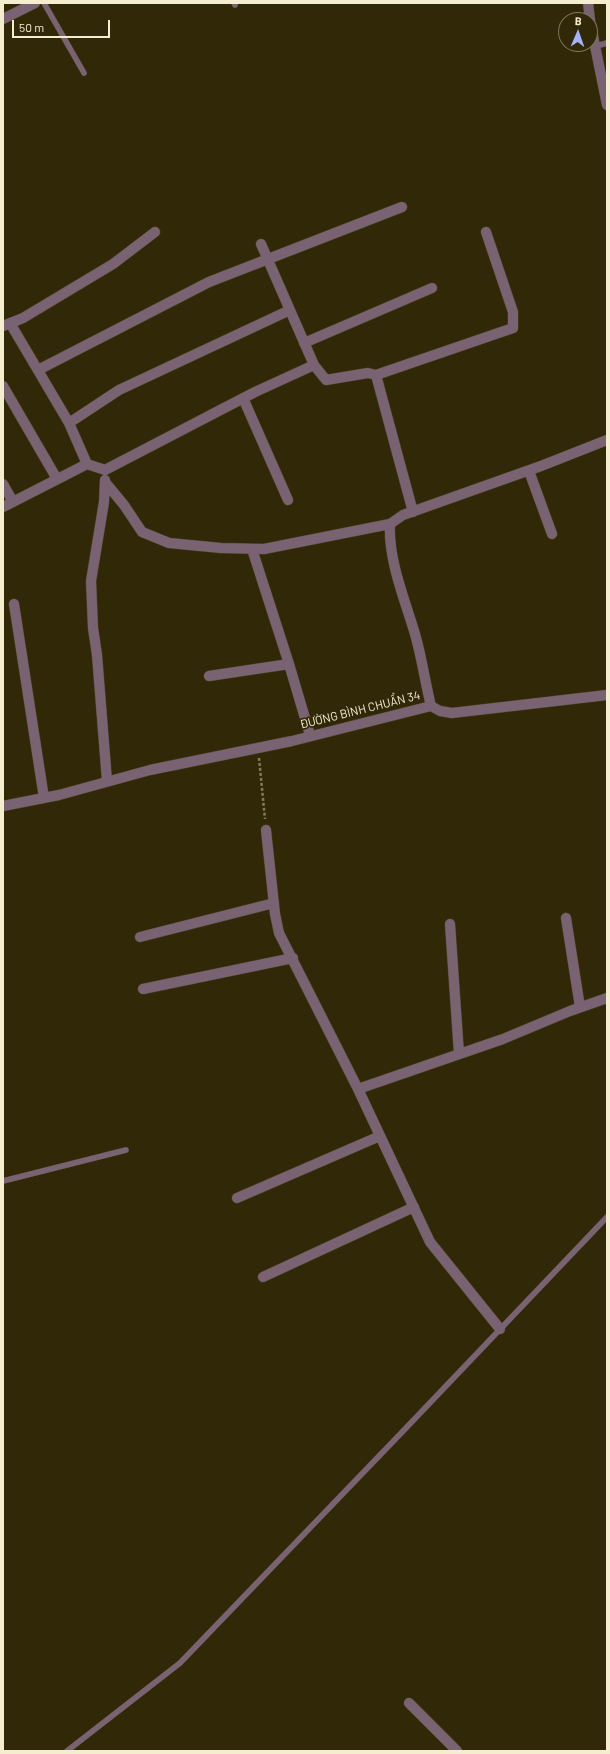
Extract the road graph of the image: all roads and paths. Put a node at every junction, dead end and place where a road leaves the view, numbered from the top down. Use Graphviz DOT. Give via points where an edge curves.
graph roads {
  1 [pos="35,3"];
  2 [pos="44,3"];
  3 [pos="3,19"];
  4 [pos="597,52"];
  5 [pos="84,73"];
  6 [pos="607,105"];
  7 [pos="402,207"];
  8 [pos="155,232"];
  9 [pos="486,232"];
  10 [pos="261,244"];
  11 [pos="267,258"];
  12 [pos="432,288"];
  13 [pos="290,310"];
  14 [pos="6,324"];
  15 [pos="304,342"];
  16 [pos="314,366"];
  17 [pos="38,370"];
  18 [pos="376,375"];
  19 [pos="3,386"];
  20 [pos="243,398"];
  21 [pos="69,423"];
  22 [pos="607,440"];
  23 [pos="87,464"];
  24 [pos="105,470"];
  25 [pos="529,470"];
  26 [pos="57,479"];
  27 [pos="105,482"];
  28 [pos="3,484"];
  29 [pos="288,500"];
  30 [pos="13,502"];
  31 [pos="3,507"];
  32 [pos="413,512"];
  33 [pos="390,524"];
  34 [pos="552,534"];
  35 [pos="252,549"];
  36 [pos="14,604"];
  37 [pos="289,664"];
  38 [pos="209,676"];
  39 [pos="607,695"];
  40 [pos="431,706"];
  41 [pos="310,735"];
  42 [pos="258,748"];
  43 [pos="108,781"];
  44 [pos="44,798"];
  45 [pos="3,806"];
  46 [pos="266,830"];
  47 [pos="274,903"];
  48 [pos="566,918"];
  49 [pos="450,924"];
  50 [pos="140,937"];
  51 [pos="293,958"];
  52 [pos="142,989"];
  53 [pos="607,998"];
  54 [pos="580,1007"];
  55 [pos="459,1054"];
  56 [pos="358,1089"];
  57 [pos="380,1136"];
  58 [pos="126,1150"];
  59 [pos="3,1181"];
  60 [pos="237,1198"];
  61 [pos="414,1207"];
  62 [pos="607,1217"];
  63 [pos="262,1277"];
  64 [pos="500,1329"];
  65 [pos="409,1703"];
  66 [pos="67,1751"];
  67 [pos="457,1751"];
  1 -- 3 [label="street"];
  2 -- 5 [label="lane"];
  4 -- 6 [label="street"];
  7 -- 11 [label="street"];
  8 -- 14 [label="street" via="113,264 23,318"];
  9 -- 18 [label="street" via="513,312 513,328"];
  10 -- 11 [label="street"];
  11 -- 13 [label="street"];
  11 -- 17 [label="street" via="209,282"];
  12 -- 15 [label="street"];
  13 -- 15 [label="street"];
  13 -- 21 [label="street" via="119,390"];
  14 -- 17 [label="street"];
  15 -- 16 [label="street"];
  16 -- 18 [label="street" via="326,380 368,373"];
  16 -- 20 [label="street"];
  17 -- 21 [label="street"];
  18 -- 32 [label="street"];
  19 -- 26 [label="street"];
  20 -- 24 [label="street"];
  20 -- 29 [label="street"];
  21 -- 23 [label="street"];
  22 -- 25 [label="street"];
  23 -- 24 [label="street"];
  23 -- 26 [label="street"];
  24 -- 27 [label="street"];
  25 -- 32 [label="street"];
  25 -- 34 [label="street"];
  26 -- 30 [label="street"];
  27 -- 35 [label="street" via="142,532 169,543"];
  27 -- 43 [label="street" via="91,581"];
  28 -- 30 [label="street"];
  30 -- 31 [label="street"];
  32 -- 33 [label="street"];
  33 -- 35 [label="street" via="264,549"];
  33 -- 40 [label="street, ĐƯỜNG BÌNH CHUẨN 34" via="391,544 400,585"];
  35 -- 37 [label="street"];
  36 -- 44 [label="street"];
  37 -- 38 [label="street"];
  37 -- 41 [label="street"];
  39 -- 40 [label="street" via="452,713"];
  40 -- 41 [label="street, ĐƯỜNG BÌNH CHUẨN 34"];
  41 -- 42 [label="street, ĐƯỜNG BÌNH CHUẨN 34"];
  42 -- 43 [label="street, ĐƯỜNG BÌNH CHUẨN 34"];
  42 -- 46 [label="path"];
  43 -- 44 [label="street, ĐƯỜNG BÌNH CHUẨN 34"];
  44 -- 45 [label="street, ĐƯỜNG BÌNH CHUẨN 34"];
  46 -- 47 [label="street"];
  47 -- 50 [label="street"];
  47 -- 51 [label="street" via="280,933"];
  48 -- 54 [label="street"];
  49 -- 55 [label="street"];
  51 -- 52 [label="street"];
  51 -- 56 [label="street"];
  53 -- 54 [label="street"];
  54 -- 55 [label="street" via="503,1040"];
  55 -- 56 [label="street"];
  56 -- 57 [label="street"];
  57 -- 60 [label="street"];
  57 -- 61 [label="street"];
  58 -- 59 [label="lane"];
  61 -- 63 [label="street"];
  61 -- 64 [label="street" via="430,1242"];
  62 -- 64 [label="lane"];
  64 -- 66 [label="lane" via="180,1663"];
  65 -- 67 [label="street"];
}
